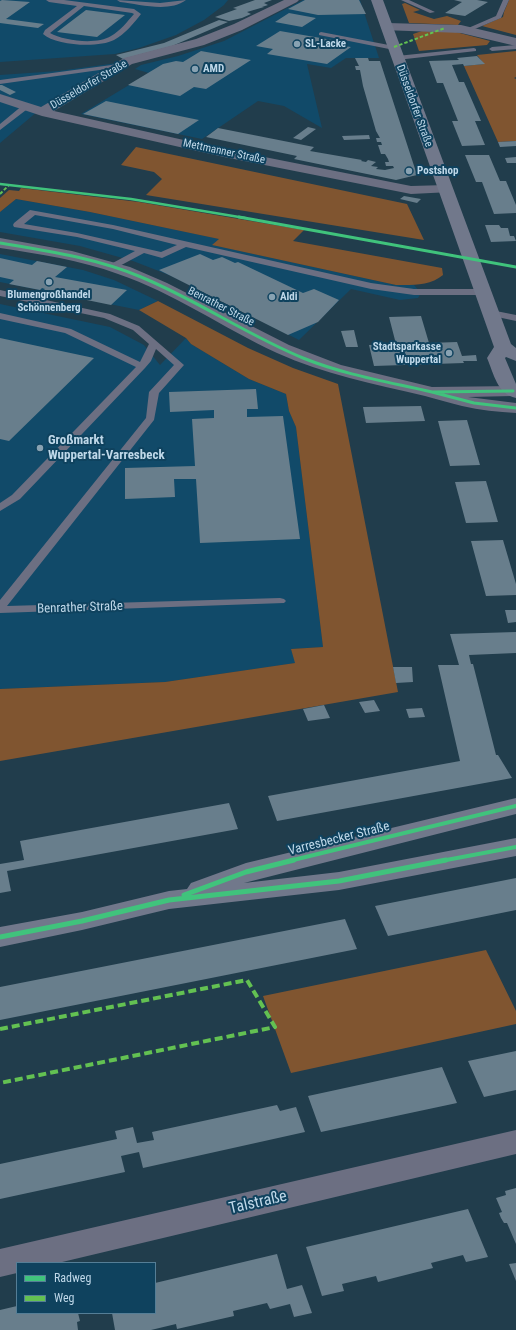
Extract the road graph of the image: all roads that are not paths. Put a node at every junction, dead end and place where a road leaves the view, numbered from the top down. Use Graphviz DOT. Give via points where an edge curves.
graph roads {
  1 [pos="49,0"];
  2 [pos="120,0"];
  3 [pos="183,0"];
  4 [pos="292,0"];
  5 [pos="377,0"];
  6 [pos="404,0"];
  7 [pos="506,0"];
  8 [pos="83,4"];
  9 [pos="432,12"];
  10 [pos="387,28"];
  11 [pos="468,30"];
  12 [pos="321,34"];
  13 [pos="516,42"];
  14 [pos="516,47"];
  15 [pos="492,49"];
  16 [pos="474,50"];
  17 [pos="395,53"];
  18 [pos="119,66"];
  19 [pos="0,82"];
  20 [pos="2,100"];
  21 [pos="26,107"];
  22 [pos="42,112"];
  23 [pos="0,128"];
  24 [pos="446,188"];
  25 [pos="0,243"];
  26 [pos="185,244"];
  27 [pos="143,250"];
  28 [pos="112,267"];
  29 [pos="483,292"];
  30 [pos="0,293"];
  31 [pos="491,313"];
  32 [pos="0,316"];
  33 [pos="516,318"];
  34 [pos="154,343"];
  35 [pos="510,352"];
  36 [pos="142,366"];
  37 [pos="515,397"];
  38 [pos="0,508"];
  39 [pos="280,601"];
  40 [pos="0,609"];
  41 [pos="516,806"];
  42 [pos="516,846"];
  43 [pos="169,900"];
  44 [pos="0,937"];
  45 [pos="516,1142"];
  46 [pos="0,1263"];
  1 -- 8 [label="lane"];
  2 -- 3 [label="lane" via="158,4"];
  4 -- 18 [label="street, Düsseldorfer Straße" via="238,27 200,42 128,61"];
  5 -- 10 [label="main road, Düsseldorfer Straße"];
  6 -- 9 [label="lane"];
  7 -- 11 [label="lane" via="499,17"];
  8 -- 8 [label="lane" via="46,34 59,40 103,42 112,38 138,14 134,11"];
  10 -- 11 [label="street"];
  10 -- 17 [label="main road, Düsseldorfer Straße"];
  11 -- 13 [label="street"];
  12 -- 17 [label="lane"];
  14 -- 15 [label="lane"];
  16 -- 17 [label="lane"];
  17 -- 24 [label="main road, Düsseldorfer Straße"];
  18 -- 19 [label="lane"];
  18 -- 22 [label="street, Düsseldorfer Straße"];
  20 -- 21 [label="street, Mettmanner Straße"];
  21 -- 22 [label="street, Mettmanner Straße"];
  21 -- 23 [label="lane"];
  22 -- 24 [label="street, Mettmanner Straße" via="224,153 411,190"];
  24 -- 29 [label="main road, Düsseldorfer Straße"];
  25 -- 28 [label="street, Benrather Straße" via="50,251"];
  26 -- 27 [label="lane" via="162,255"];
  26 -- 27 [label="lane" via="33,212 17,225"];
  26 -- 29 [label="lane" via="371,286 414,292"];
  27 -- 28 [label="lane"];
  28 -- 37 [label="street, Benrather Straße" via="141,277 270,343 342,371 432,392"];
  29 -- 31 [label="main road, Düsseldorfer Straße"];
  30 -- 34 [label="lane, Benrather Straße" via="107,316 136,328"];
  31 -- 33 [label="lane"];
  31 -- 35 [label="main road, Düsseldorfer Straße"];
  32 -- 36 [label="lane" via="68,331"];
  34 -- 36 [label="lane"];
  34 -- 40 [label="lane, Benrather Straße" via="179,365 154,392 151,418"];
  35 -- 37 [label="main road, Düsseldorfer Straße" via="496,358"];
  36 -- 38 [label="lane" via="16,497"];
  39 -- 40 [label="lane, Benrather Straße"];
  41 -- 43 [label="main road, Varresbecker Straße" via="246,872"];
  42 -- 43 [label="main road, Varresbecker Straße" via="339,881"];
  43 -- 44 [label="main road, Varresbecker Straße"];
  45 -- 46 [label="street, Talstraße"];
}
